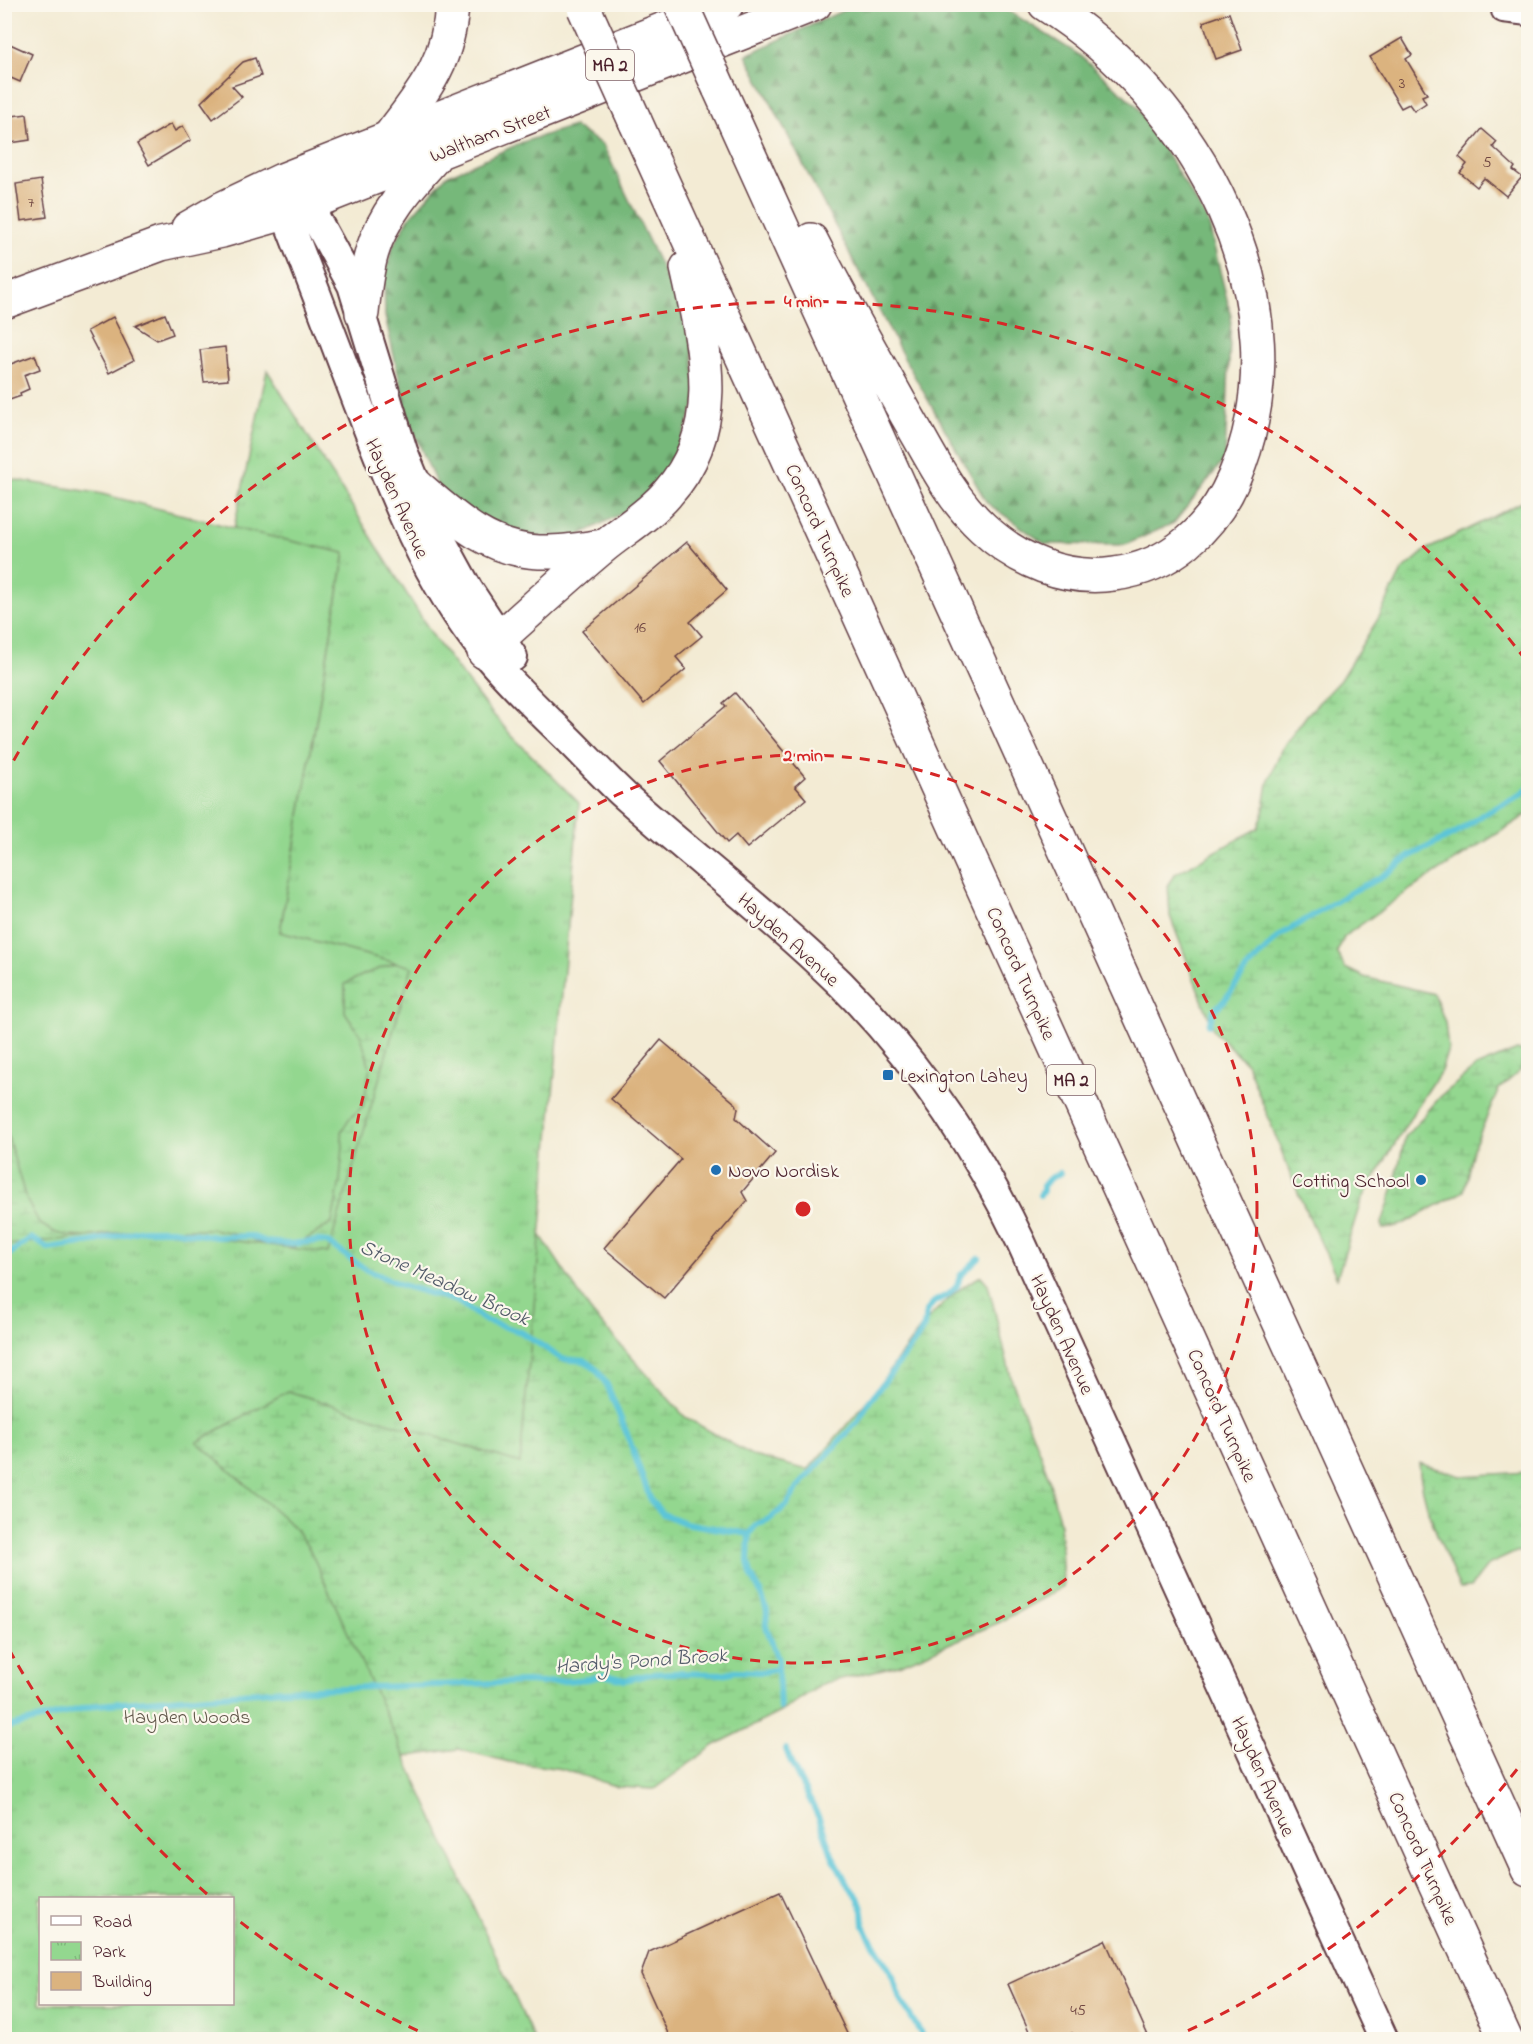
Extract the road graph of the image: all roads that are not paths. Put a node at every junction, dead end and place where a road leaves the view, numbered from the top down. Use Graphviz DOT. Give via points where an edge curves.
graph roads {
  1 [pos="452,4"];
  2 [pos="681,4"];
  3 [pos="727,4"];
  4 [pos="815,4"];
  5 [pos="1045,4"];
  6 [pos="583,6"];
  7 [pos="1503,11"];
  8 [pos="1528,14"];
  9 [pos="389,137"];
  10 [pos="744,143"];
  11 [pos="438,153"];
  12 [pos="282,180"];
  13 [pos="672,202"];
  14 [pos="296,209"];
  15 [pos="160,244"];
  16 [pos="4,302"];
  17 [pos="362,313"];
  18 [pos="415,484"];
  19 [pos="604,546"];
  20 [pos="492,645"];
  21 [pos="1528,1870"];
  22 [pos="1383,2040"];
  23 [pos="1506,2040"];
  1 -- 9 [label="main road" via="448,36 436,72"];
  2 -- 10 [label="main road, bridge"];
  3 -- 9 [label="main road, Waltham Street"];
  4 -- 11 [label="main road, Waltham Street"];
  5 -- 10 [label="main road" via="1110,52 1147,89 1178,130 1224,212 1244,266 1253,305 1258,380 1242,458 1227,494 1207,523 1185,546 1158,561 1106,576 1062,572 1012,551 976,522 941,474 810,238"];
  6 -- 13 [label="main road, Concord Turnpike / MA 2, bridge"];
  7 -- 8 [label="street"];
  9 -- 12 [label="main road, Waltham Street"];
  10 -- 21 [label="main road"];
  11 -- 14 [label="main road, Waltham Street"];
  11 -- 17 [label="main road" via="401,196 379,233 369,264"];
  12 -- 14 [label="street" via="283,205"];
  12 -- 15 [label="main road, Waltham Street"];
  13 -- 19 [label="main road" via="704,346 707,388 703,420 690,461 668,493"];
  13 -- 23 [label="main road, Concord Turnpike / MA 2"];
  14 -- 15 [label="main road, Waltham Street"];
  14 -- 17 [label="street, Hayden Avenue" via="341,261"];
  14 -- 20 [label="street, Hayden Avenue" via="399,508 449,602"];
  15 -- 16 [label="main road, Waltham Street"];
  17 -- 18 [label="street, Hayden Avenue"];
  18 -- 19 [label="main road" via="464,525 505,546 548,552"];
  18 -- 20 [label="street, Hayden Avenue"];
  19 -- 20 [label="main road"];
  20 -- 22 [label="street, Hayden Avenue" via="574,745 623,794 839,982 914,1066 964,1137 1021,1242"];
}
